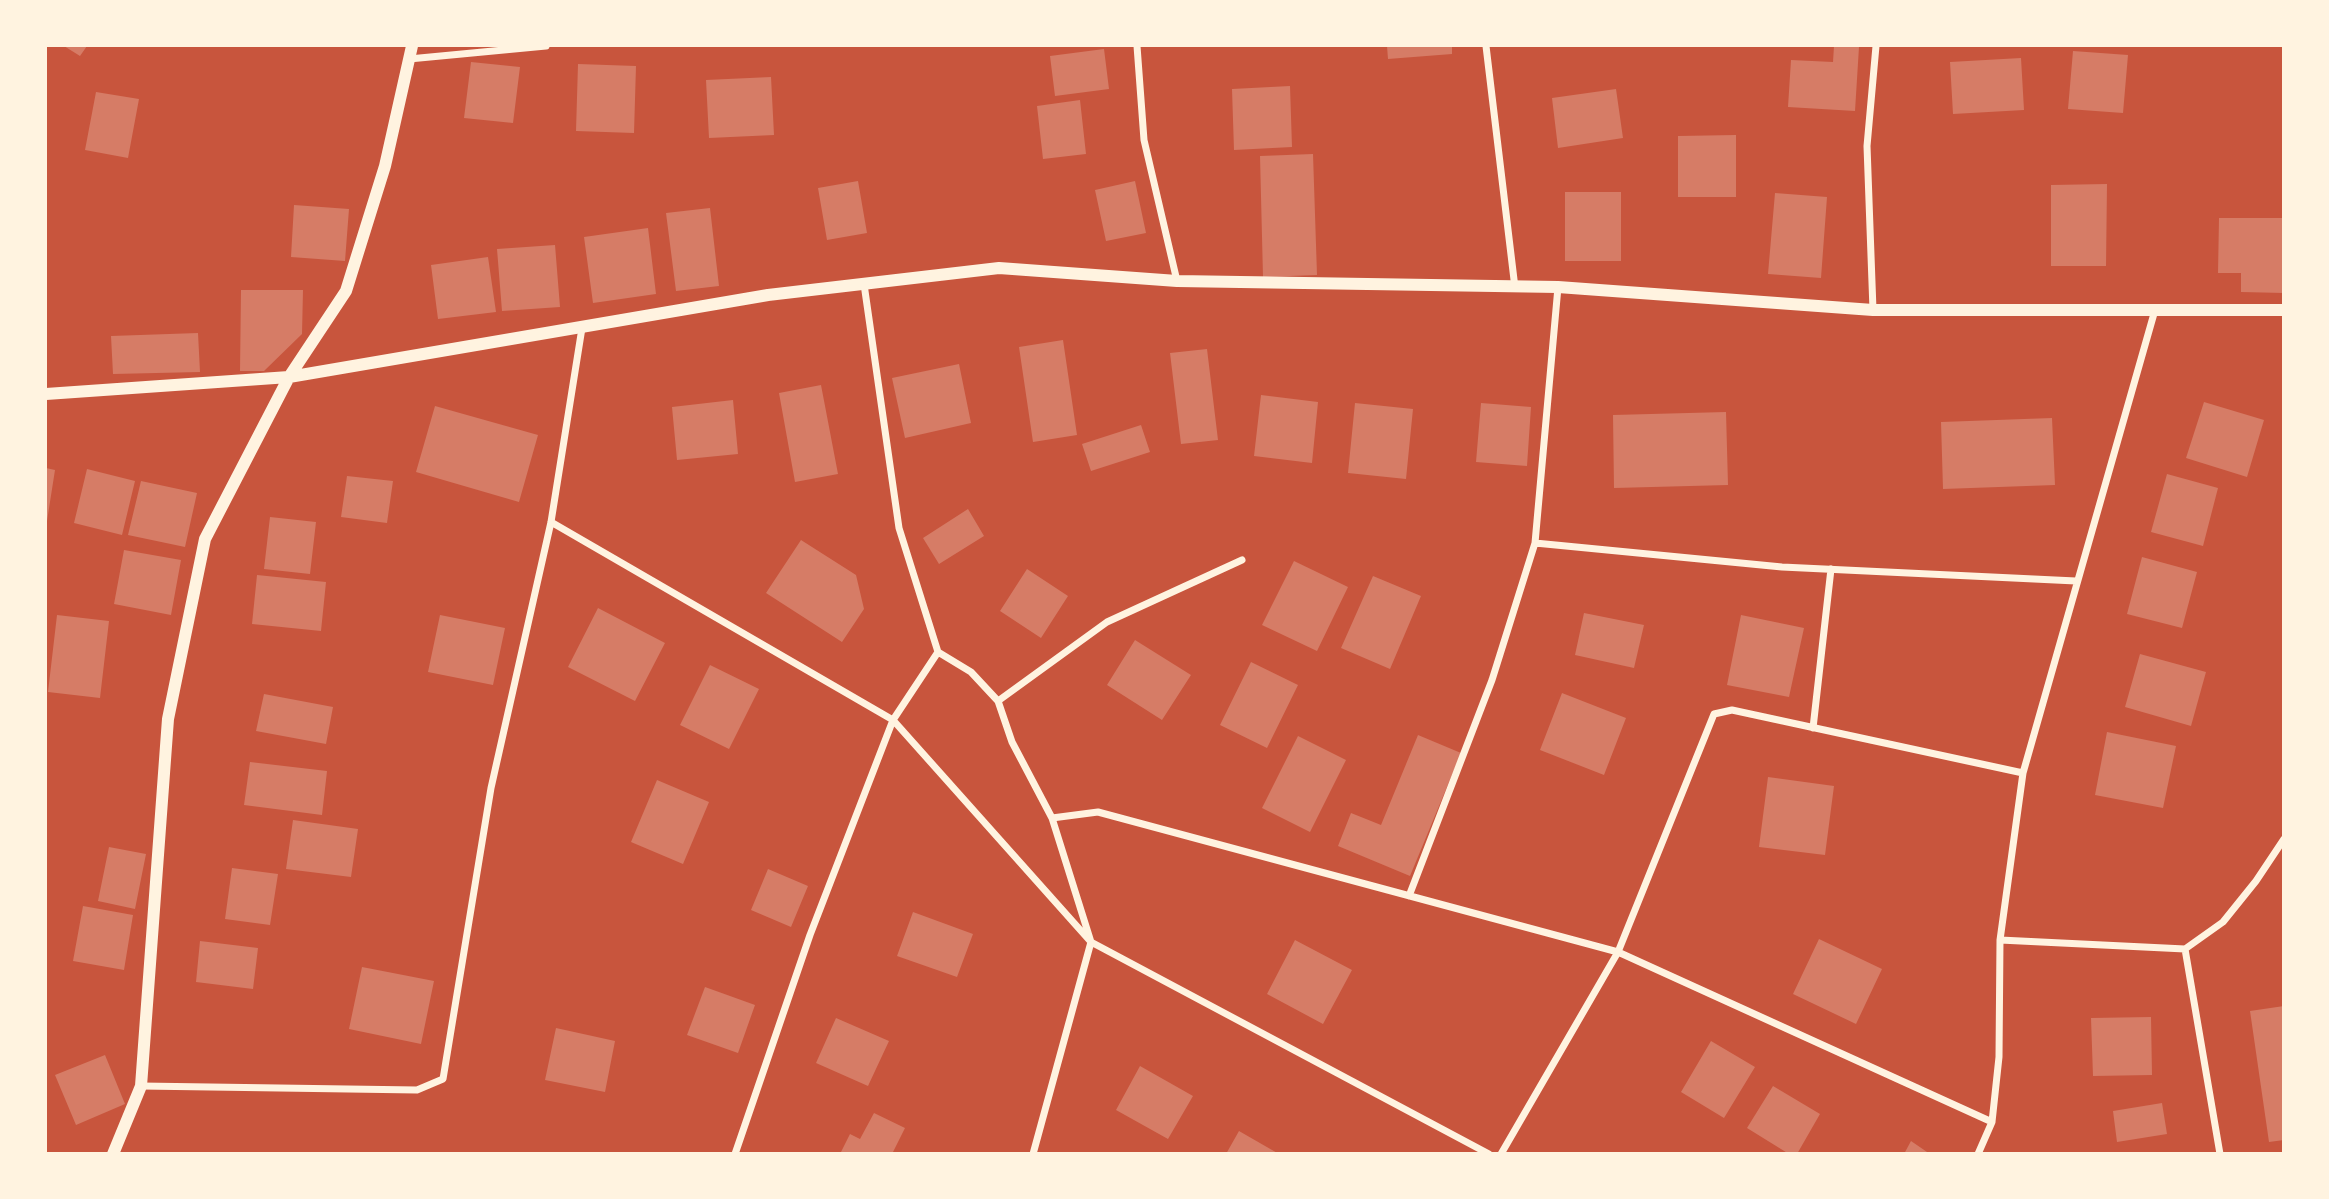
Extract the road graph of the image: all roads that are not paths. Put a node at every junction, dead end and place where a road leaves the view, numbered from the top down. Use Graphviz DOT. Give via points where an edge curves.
graph roads {
  1 [pos="412,46"];
  2 [pos="545,46"];
  3 [pos="1136,46"];
  4 [pos="1486,46"];
  5 [pos="1876,46"];
  6 [pos="409,59"];
  7 [pos="1177,281"];
  8 [pos="864,284"];
  9 [pos="1558,287"];
  10 [pos="1515,288"];
  11 [pos="1873,310"];
  12 [pos="2155,310"];
  13 [pos="2284,310"];
  14 [pos="582,328"];
  15 [pos="289,377"];
  16 [pos="46,394"];
  17 [pos="551,522"];
  18 [pos="1535,544"];
  19 [pos="1242,560"];
  20 [pos="1831,569"];
  21 [pos="2076,581"];
  22 [pos="938,652"];
  23 [pos="998,701"];
  24 [pos="894,720"];
  25 [pos="1813,728"];
  26 [pos="2023,773"];
  27 [pos="1052,818"];
  28 [pos="2284,839"];
  29 [pos="1409,897"];
  30 [pos="2000,940"];
  31 [pos="1091,942"];
  32 [pos="2185,949"];
  33 [pos="1618,952"];
  34 [pos="141,1086"];
  35 [pos="1992,1122"];
  36 [pos="113,1153"];
  37 [pos="735,1153"];
  38 [pos="1033,1153"];
  39 [pos="1489,1153"];
  40 [pos="1502,1153"];
  41 [pos="1978,1153"];
  42 [pos="2220,1153"];
  1 -- 6 [label="street"];
  2 -- 6 [label="street"];
  3 -- 7 [label="street" via="1144,140"];
  4 -- 10 [label="street"];
  5 -- 11 [label="street" via="1867,146"];
  6 -- 15 [label="street" via="385,166 346,291"];
  7 -- 8 [label="street" via="999,268"];
  7 -- 10 [label="street"];
  8 -- 14 [label="street" via="768,295"];
  8 -- 22 [label="street" via="899,528"];
  9 -- 10 [label="street"];
  9 -- 11 [label="street"];
  9 -- 18 [label="street"];
  11 -- 12 [label="street"];
  12 -- 13 [label="street"];
  12 -- 21 [label="street"];
  14 -- 15 [label="street"];
  14 -- 17 [label="street"];
  15 -- 16 [label="street"];
  15 -- 34 [label="street" via="205,539 168,719"];
  17 -- 24 [label="street"];
  17 -- 34 [label="street" via="491,788 443,1079 417,1090"];
  18 -- 20 [label="street"];
  18 -- 29 [label="street" via="1492,680"];
  19 -- 23 [label="street" via="1107,622"];
  20 -- 21 [label="street"];
  20 -- 25 [label="street"];
  21 -- 26 [label="street"];
  22 -- 23 [label="street" via="971,672"];
  22 -- 24 [label="street"];
  23 -- 27 [label="street" via="1012,742"];
  24 -- 31 [label="street"];
  24 -- 37 [label="street" via="810,935"];
  25 -- 26 [label="street"];
  25 -- 33 [label="street" via="1732,710 1714,714"];
  26 -- 30 [label="street"];
  27 -- 29 [label="street" via="1098,812"];
  27 -- 31 [label="street"];
  28 -- 32 [label="street" via="2223,922"];
  29 -- 33 [label="street"];
  30 -- 32 [label="street"];
  30 -- 35 [label="street" via="1999,1057"];
  31 -- 38 [label="street"];
  31 -- 39 [label="street"];
  32 -- 42 [label="street"];
  33 -- 35 [label="street"];
  33 -- 40 [label="street"];
  34 -- 36 [label="street"];
  35 -- 41 [label="street"];
}
